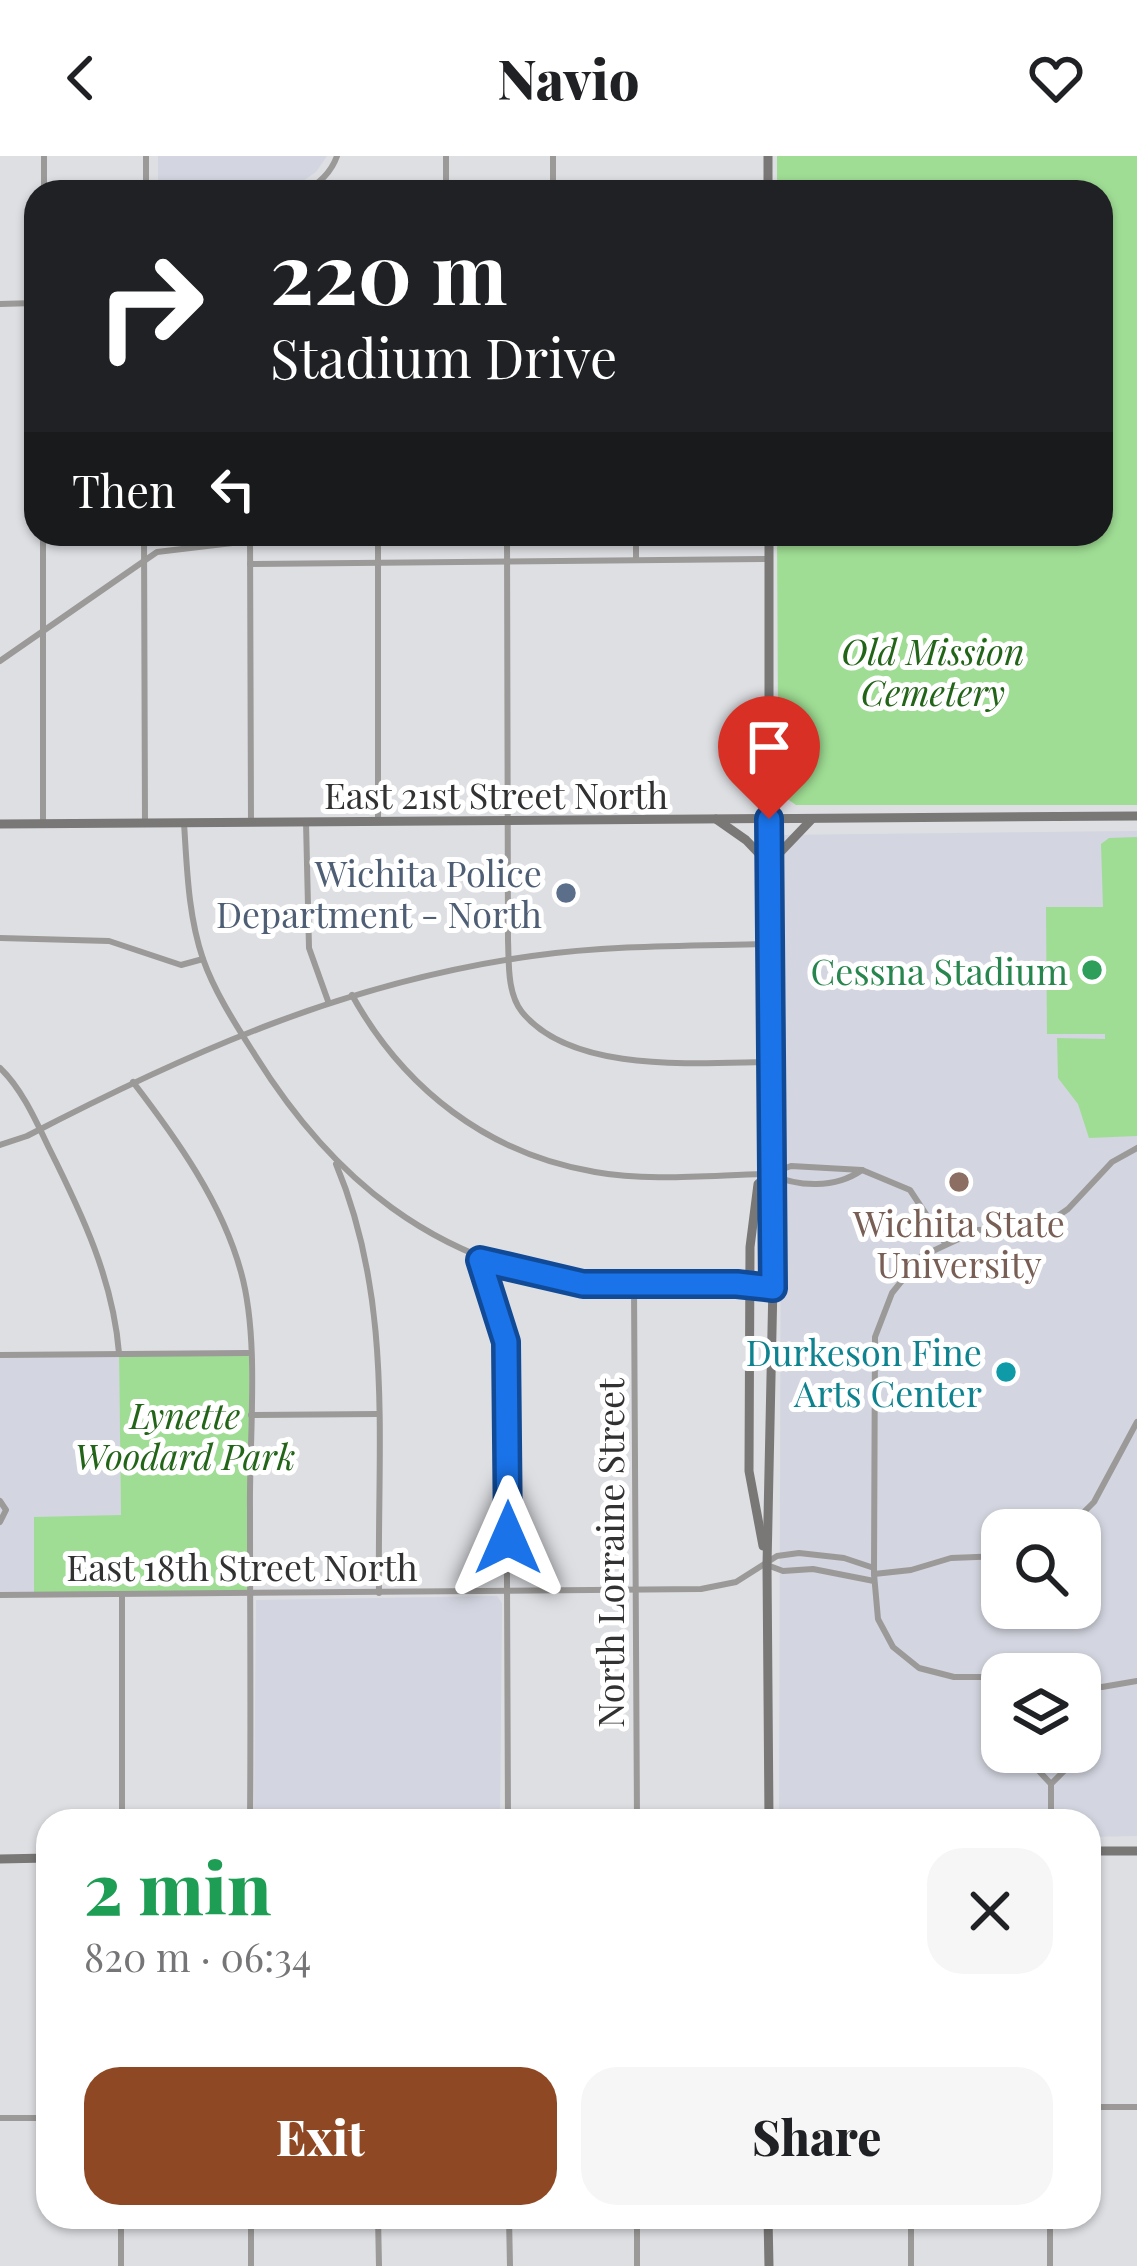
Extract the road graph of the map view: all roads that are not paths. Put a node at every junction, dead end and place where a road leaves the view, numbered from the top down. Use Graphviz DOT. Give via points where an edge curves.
graph roads {
  1 [pos="43,546"];
  2 [pos="144,546"];
  3 [pos="194,546"];
  4 [pos="250,546"];
  5 [pos="378,546"];
  6 [pos="508,546"];
  7 [pos="636,546"];
  8 [pos="769,546"];
  9 [pos="769,559"];
  10 [pos="636,560"];
  11 [pos="144,561"];
  12 [pos="507,561"];
  13 [pos="378,562"];
  14 [pos="250,564"];
  15 [pos="42,633"];
  16 [pos="0,661"];
  17 [pos="1137,816"];
  18 [pos="716,819"];
  19 [pos="769,819"];
  20 [pos="812,819"];
  21 [pos="506,821"];
  22 [pos="306,822"];
  23 [pos="378,822"];
  24 [pos="145,823"];
  25 [pos="184,823"];
  26 [pos="251,823"];
  27 [pos="0,824"];
  28 [pos="43,824"];
  29 [pos="769,864"];
  30 [pos="0,938"];
  31 [pos="769,944"];
  32 [pos="203,958"];
  33 [pos="509,960"];
  34 [pos="352,995"];
  35 [pos="328,1001"];
  36 [pos="241,1033"];
  37 [pos="769,1062"];
  38 [pos="0,1068"];
  39 [pos="133,1082"];
  40 [pos="40,1130"];
  41 [pos="0,1145"];
  42 [pos="1137,1148"];
  43 [pos="333,1159"];
  44 [pos="862,1170"];
  45 [pos="769,1174"];
  46 [pos="944,1243"];
  47 [pos="480,1260"];
  48 [pos="634,1286"];
  49 [pos="750,1286"];
  50 [pos="773,1288"];
  51 [pos="119,1353"];
  52 [pos="249,1353"];
  53 [pos="0,1355"];
  54 [pos="377,1414"];
  55 [pos="251,1415"];
  56 [pos="1137,1422"];
  57 [pos="0,1501"];
  58 [pos="1087,1509"];
  59 [pos="0,1522"];
  60 [pos="981,1557"];
  61 [pos="766,1565"];
  62 [pos="874,1574"];
  63 [pos="636,1590"];
  64 [pos="508,1591"];
  65 [pos="251,1593"];
  66 [pos="379,1593"];
  67 [pos="122,1594"];
  68 [pos="0,1595"];
  69 [pos="981,1677"];
  70 [pos="1137,1682"];
  71 [pos="1101,1687"];
  72 [pos="1041,1773"];
  73 [pos="1062,1773"];
  74 [pos="1051,1784"];
  75 [pos="122,1809"];
  76 [pos="250,1809"];
  77 [pos="508,1809"];
  78 [pos="637,1809"];
  79 [pos="769,1809"];
  80 [pos="1051,1809"];
  81 [pos="1101,1851"];
  82 [pos="1137,1851"];
  83 [pos="36,1858"];
  84 [pos="0,1859"];
  85 [pos="1101,2107"];
  86 [pos="1137,2107"];
  87 [pos="0,2118"];
  88 [pos="36,2118"];
  89 [pos="121,2229"];
  90 [pos="250,2229"];
  91 [pos="378,2229"];
  92 [pos="509,2229"];
  93 [pos="637,2229"];
  94 [pos="769,2229"];
  95 [pos="911,2229"];
  96 [pos="1050,2229"];
  97 [pos="121,2266"];
  98 [pos="251,2266"];
  99 [pos="379,2266"];
  100 [pos="510,2266"];
  101 [pos="638,2266"];
  102 [pos="769,2266"];
  103 [pos="911,2266"];
  104 [pos="1050,2266"];
  1 -- 15 [label="street"];
  2 -- 11 [label="street"];
  3 -- 11 [label="street"];
  4 -- 14 [label="street"];
  5 -- 13 [label="street"];
  6 -- 12 [label="street"];
  7 -- 10 [label="street"];
  8 -- 9 [label="main road"];
  9 -- 10 [label="street"];
  9 -- 19 [label="main road"];
  10 -- 12 [label="street"];
  11 -- 15 [label="street"];
  11 -- 24 [label="street"];
  12 -- 13 [label="street"];
  12 -- 21 [label="street"];
  13 -- 14 [label="street"];
  13 -- 23 [label="street"];
  14 -- 26 [label="street"];
  15 -- 16 [label="street"];
  15 -- 28 [label="street"];
  17 -- 20 [label="main road, East 21st Street North"];
  18 -- 19 [label="main road, East 21st Street North"];
  18 -- 21 [label="main road, East 21st Street North"];
  18 -- 29 [label="main road"];
  19 -- 20 [label="main road, East 21st Street North"];
  19 -- 29 [label="main road"];
  20 -- 29 [label="main road"];
  21 -- 23 [label="main road, East 21st Street North"];
  21 -- 33 [label="street"];
  22 -- 23 [label="main road, East 21st Street North"];
  22 -- 26 [label="main road, East 21st Street North"];
  22 -- 35 [label="street" via="309,948"];
  24 -- 25 [label="main road, East 21st Street North"];
  24 -- 28 [label="main road, East 21st Street North"];
  25 -- 26 [label="main road, East 21st Street North"];
  25 -- 32 [label="street"];
  27 -- 28 [label="main road, East 21st Street North"];
  29 -- 31 [label="main road"];
  30 -- 32 [label="street" via="109,941 182,965"];
  31 -- 33 [label="street" via="619,946"];
  31 -- 37 [label="main road"];
  32 -- 36 [label="street"];
  33 -- 34 [label="street"];
  33 -- 37 [label="street" via="521,1011 584,1050 632,1062"];
  34 -- 35 [label="street"];
  34 -- 45 [label="street" via="410,1074 506,1147 596,1173"];
  35 -- 36 [label="street"];
  36 -- 39 [label="street"];
  36 -- 43 [label="street"];
  37 -- 45 [label="main road"];
  38 -- 40 [label="street"];
  39 -- 40 [label="street"];
  39 -- 52 [label="street" via="222,1221 241,1272"];
  40 -- 41 [label="street"];
  40 -- 51 [label="street" via="100,1261"];
  42 -- 46 [label="street" via="1052,1220"];
  43 -- 47 [label="street" via="404,1218"];
  43 -- 54 [label="street" via="373,1285"];
  44 -- 45 [label="street" via="790,1166"];
  44 -- 45 [label="street" via="829,1184"];
  44 -- 46 [label="street" via="910,1190"];
  45 -- 49 [label="main road" via="758,1184"];
  45 -- 50 [label="main road"];
  46 -- 62 [label="street" via="892,1293 874,1336"];
  47 -- 48 [label="street" via="583,1284"];
  47 -- 64 [label="street" via="506,1342"];
  48 -- 49 [label="street"];
  48 -- 63 [label="street, North Lorraine Street"];
  49 -- 50 [label="street"];
  49 -- 61 [label="main road" via="749,1471"];
  50 -- 61 [label="main road"];
  51 -- 52 [label="street"];
  51 -- 53 [label="street"];
  52 -- 55 [label="street"];
  54 -- 55 [label="street"];
  54 -- 66 [label="street"];
  55 -- 65 [label="street"];
  56 -- 58 [label="street"];
  57 -- 59 [label="street"];
  60 -- 62 [label="street"];
  61 -- 62 [label="street"];
  61 -- 62 [label="street, East 18th Street North" via="799,1553 844,1558"];
  61 -- 63 [label="street, East 18th Street North" via="701,1589"];
  61 -- 79 [label="main road"];
  62 -- 69 [label="street" via="878,1619 893,1647 919,1668"];
  63 -- 64 [label="street, East 18th Street North"];
  63 -- 78 [label="street, North Lorraine Street"];
  64 -- 66 [label="street, East 18th Street North"];
  64 -- 77 [label="street"];
  65 -- 66 [label="street, East 18th Street North"];
  65 -- 67 [label="street, East 18th Street North"];
  65 -- 76 [label="street"];
  67 -- 68 [label="street, East 18th Street North"];
  67 -- 75 [label="street"];
  70 -- 71 [label="street"];
  72 -- 74 [label="street"];
  73 -- 74 [label="street"];
  74 -- 80 [label="street"];
  81 -- 82 [label="main road"];
  83 -- 84 [label="main road"];
  85 -- 86 [label="street"];
  87 -- 88 [label="street"];
  89 -- 97 [label="street"];
  90 -- 98 [label="street"];
  91 -- 99 [label="street"];
  92 -- 100 [label="street"];
  93 -- 101 [label="street"];
  94 -- 102 [label="main road"];
  95 -- 103 [label="street"];
  96 -- 104 [label="street"];
}
